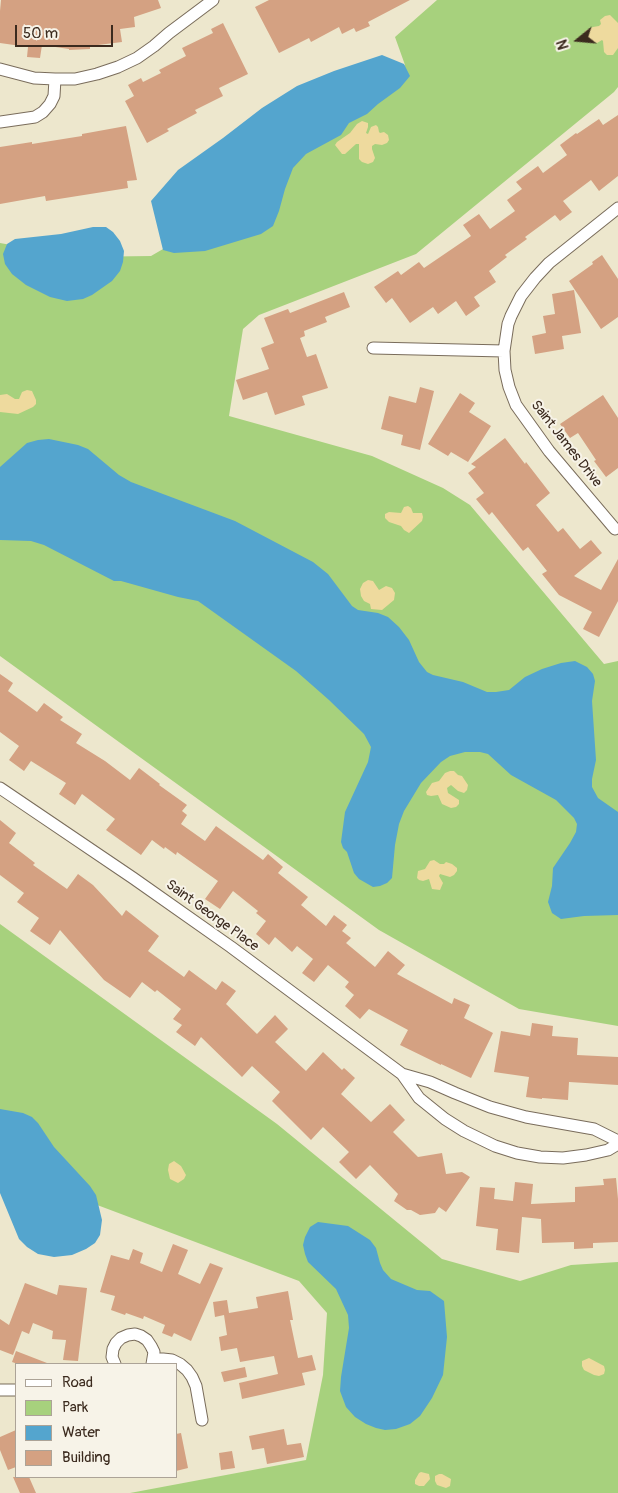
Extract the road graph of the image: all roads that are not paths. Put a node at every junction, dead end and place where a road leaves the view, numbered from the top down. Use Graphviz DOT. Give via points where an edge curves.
graph roads {
  1 [pos="213,0"];
  2 [pos="0,69"];
  3 [pos="55,80"];
  4 [pos="0,122"];
  5 [pos="618,208"];
  6 [pos="373,348"];
  7 [pos="504,352"];
  8 [pos="617,530"];
  9 [pos="0,788"];
  10 [pos="402,1074"];
  11 [pos="618,1143"];
  12 [pos="153,1362"];
  13 [pos="115,1363"];
  14 [pos="0,1390"];
  15 [pos="15,1390"];
  16 [pos="202,1420"];
  1 -- 3 [label="street" via="137,58 96,74"];
  2 -- 3 [label="street"];
  3 -- 4 [label="street" via="54,96 43,112 35,117"];
  5 -- 7 [label="street, Saint James Drive" via="535,278 511,316"];
  6 -- 7 [label="street"];
  7 -- 8 [label="street, Saint James Drive" via="507,379 516,405 549,451"];
  9 -- 10 [label="street, Saint George Place" via="230,947"];
  10 -- 11 [label="street, Saint George Place" via="490,1107 594,1130"];
  10 -- 11 [label="street, Saint George Place" via="419,1098 445,1119 495,1146 517,1153 563,1158 608,1150"];
  12 -- 13 [label="street" via="152,1346 134,1334 116,1343 112,1357"];
  12 -- 16 [label="street" via="172,1360 187,1370 196,1386"];
  14 -- 15 [label="street"];
}
